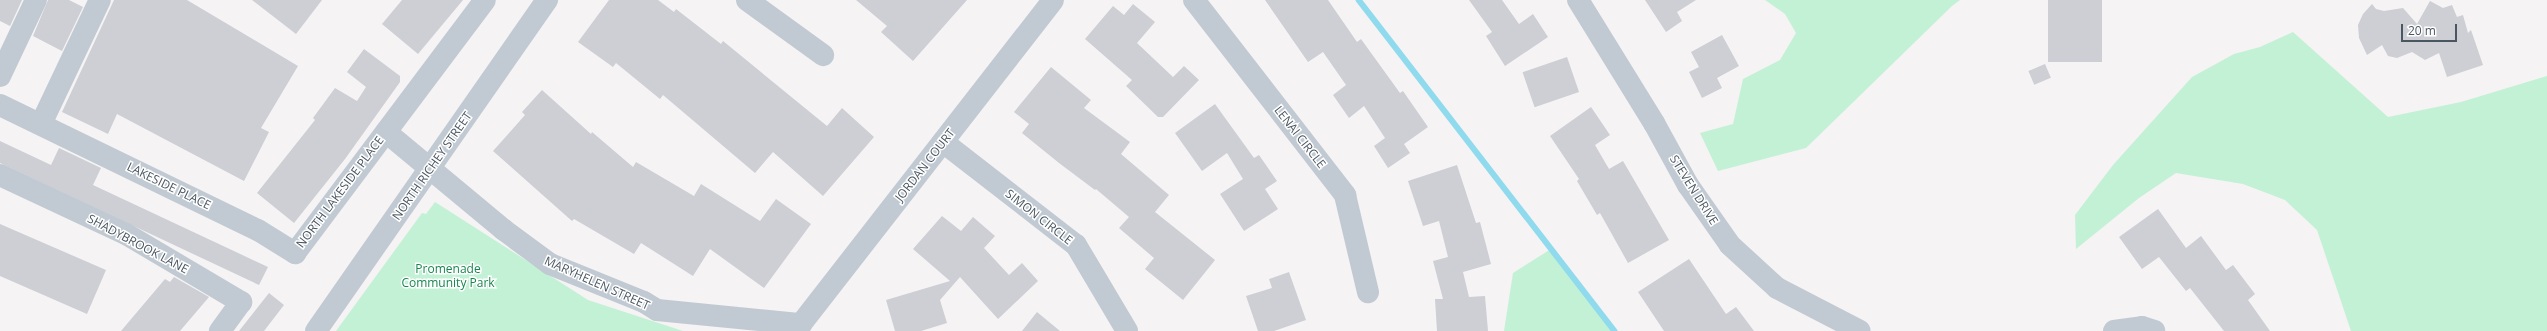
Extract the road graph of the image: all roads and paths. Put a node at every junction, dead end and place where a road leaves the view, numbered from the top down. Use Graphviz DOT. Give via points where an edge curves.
graph roads {
  1 [pos="36,0"];
  2 [pos="100,0"];
  3 [pos="485,0"];
  4 [pos="547,0"];
  5 [pos="746,0"];
  6 [pos="1053,0"];
  7 [pos="1194,0"];
  8 [pos="1578,0"];
  9 [pos="823,55"];
  10 [pos="0,76"];
  11 [pos="0,105"];
  12 [pos="42,124"];
  13 [pos="386,132"];
  14 [pos="943,142"];
  15 [pos="430,168"];
  16 [pos="0,175"];
  17 [pos="295,253"];
  18 [pos="1368,292"];
  19 [pos="795,324"];
  20 [pos="2148,329"];
  21 [pos="220,331"];
  22 [pos="316,331"];
  23 [pos="1127,331"];
  24 [pos="1860,331"];
  25 [pos="2114,331"];
  1 -- 10 [label="street"];
  2 -- 12 [label="street"];
  3 -- 13 [label="street, NORTH LAKESIDE PLACE"];
  4 -- 15 [label="street, NORTH RICHEY STREET"];
  5 -- 9 [label="street"];
  6 -- 14 [label="street, JORDAN COURT"];
  7 -- 18 [label="street, LENAI CIRCLE" via="1345,195"];
  8 -- 24 [label="street, STEVEN DRIVE" via="1654,123 1688,185 1730,245 1777,288"];
  11 -- 12 [label="street, LAKESIDE PLACE"];
  12 -- 17 [label="street, LAKESIDE PLACE" via="258,230"];
  13 -- 15 [label="street, NORTH LAKESIDE PLACE"];
  13 -- 17 [label="street, NORTH LAKESIDE PLACE"];
  14 -- 19 [label="street, JORDAN COURT" via="801,324"];
  14 -- 23 [label="street, SIMON CIRCLE" via="1076,245"];
  15 -- 19 [label="street, MARYHELEN STREET" via="504,230 550,264 644,302 657,310"];
  15 -- 22 [label="street, NORTH RICHEY STREET"];
  16 -- 21 [label="street, SHADYBROOK LANE" via="126,234 241,302"];
  20 -- 25 [label="street"];
}
